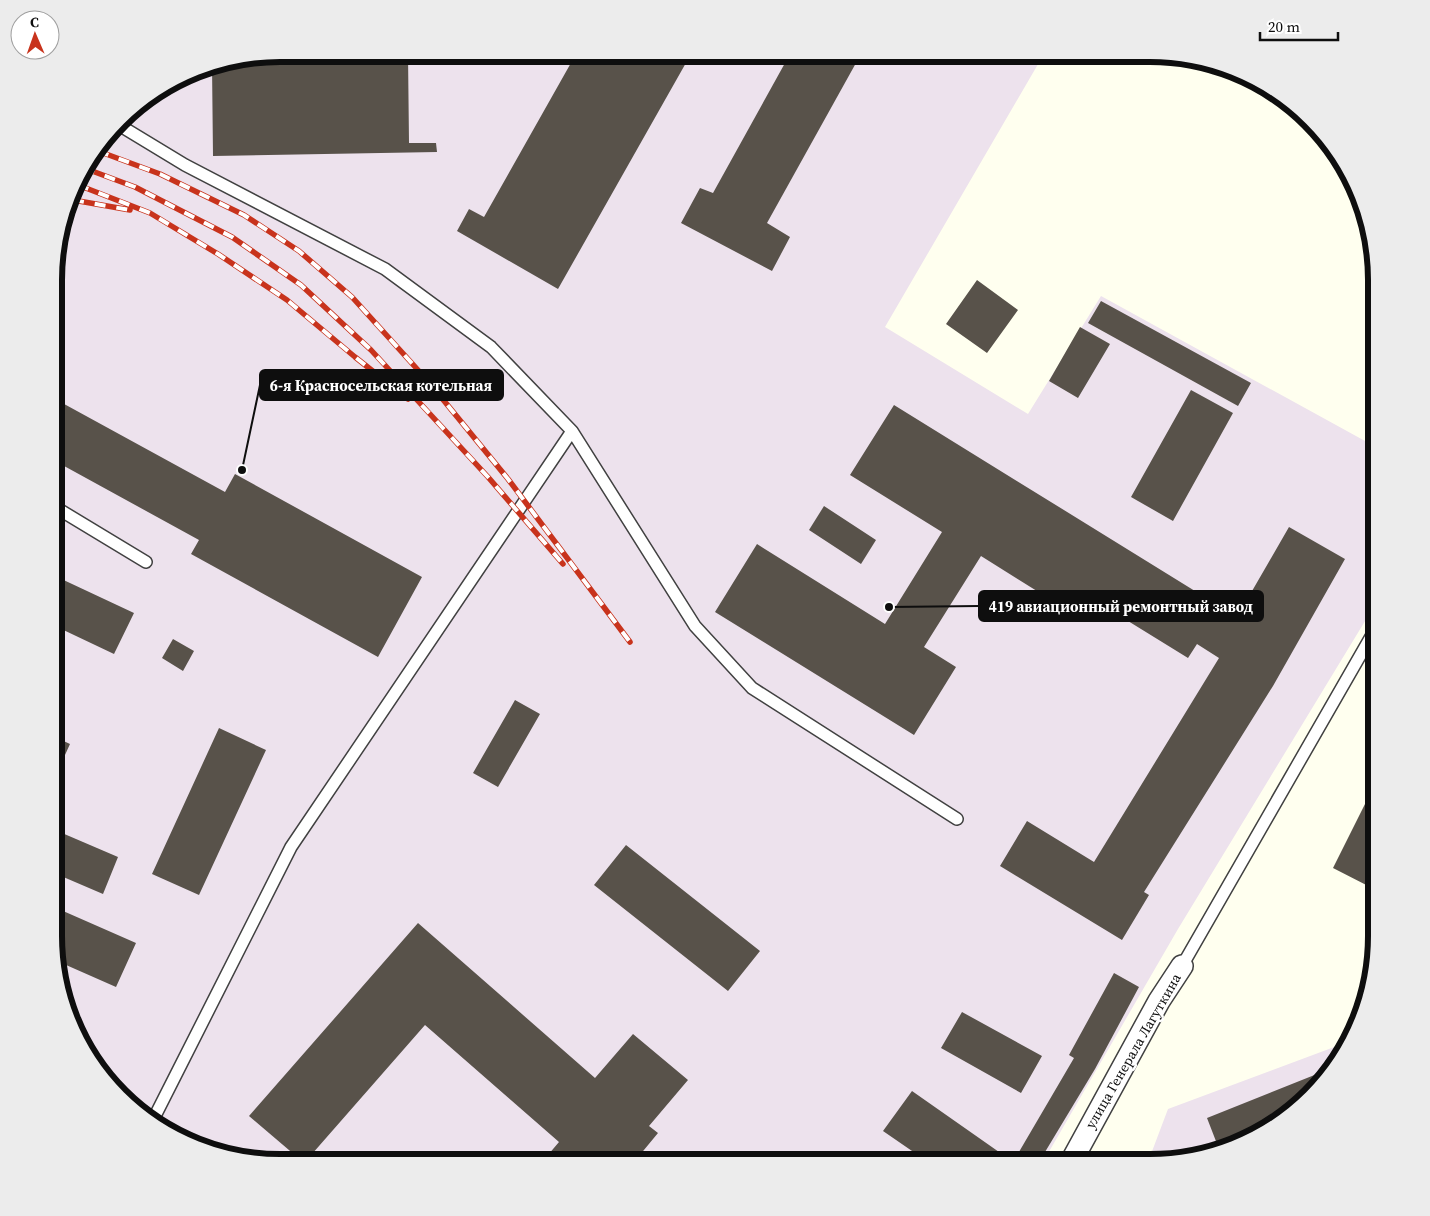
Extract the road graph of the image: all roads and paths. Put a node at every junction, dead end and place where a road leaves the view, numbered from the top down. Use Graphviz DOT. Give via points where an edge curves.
graph roads {
  1 [pos="124,128"];
  2 [pos="572,431"];
  3 [pos="62,512"];
  4 [pos="146,562"];
  5 [pos="1368,642"];
  6 [pos="958,819"];
  7 [pos="1182,966"];
  8 [pos="156,1114"];
  9 [pos="1075,1154"];
  1 -- 2 [label="lane" via="185,165 385,269 491,347"];
  2 -- 6 [label="lane" via="695,626 752,688"];
  2 -- 8 [label="lane" via="291,847"];
  3 -- 4 [label="lane"];
  5 -- 7 [label="lane"];
  7 -- 9 [label="street, улица Генерала Лагуткина" via="1159,1001"];
}
